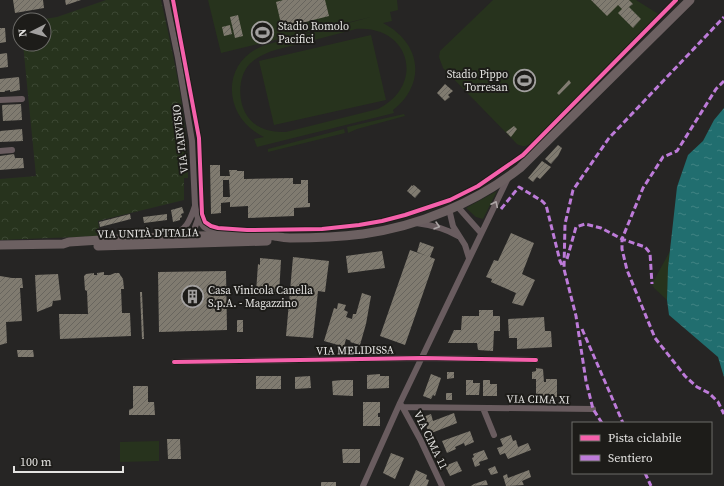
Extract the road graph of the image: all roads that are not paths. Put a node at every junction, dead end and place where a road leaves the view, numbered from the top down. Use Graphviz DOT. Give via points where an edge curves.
graph roads {
  1 [pos="166,0"];
  2 [pos="690,0"];
  3 [pos="22,99"];
  4 [pos="0,100"];
  5 [pos="12,150"];
  6 [pos="0,151"];
  7 [pos="509,176"];
  8 [pos="195,205"];
  9 [pos="453,208"];
  10 [pos="198,219"];
  11 [pos="189,223"];
  12 [pos="412,223"];
  13 [pos="481,233"];
  14 [pos="246,235"];
  15 [pos="459,236"];
  16 [pos="163,238"];
  17 [pos="282,238"];
  18 [pos="191,240"];
  19 [pos="63,244"];
  20 [pos="0,245"];
  21 [pos="469,258"];
  22 [pos="422,358"];
  23 [pos="536,360"];
  24 [pos="174,362"];
  25 [pos="401,405"];
  26 [pos="483,408"];
  27 [pos="593,409"];
  28 [pos="494,435"];
  29 [pos="363,486"];
  30 [pos="442,486"];
  1 -- 8 [label="street, VIA TARVISIO" via="192,140"];
  2 -- 7 [label="main road, VIA UNITÀ D'ITALIA" via="528,161"];
  3 -- 4 [label="street"];
  5 -- 6 [label="street"];
  7 -- 9 [label="main road, VIA UNITÀ D'ITALIA"];
  13 -- 7 [label="street, one-way"];
  8 -- 10 [label="street, VIA TARVISIO"];
  8 -- 11 [label="street, VIA TARVISIO"];
  9 -- 12 [label="main road, VIA UNITÀ D'ITALIA"];
  9 -- 13 [label="street"];
  9 -- 15 [label="street" via="453,226"];
  10 -- 14 [label="street" via="204,227 215,232"];
  10 -- 18 [label="street"];
  11 -- 16 [label="street" via="174,235"];
  11 -- 18 [label="street"];
  12 -- 15 [label="street, one-way" via="436,226"];
  12 -- 17 [label="main road, VIA UNITÀ D'ITALIA" via="362,234"];
  13 -- 21 [label="street"];
  14 -- 17 [label="main road, VIA UNITÀ D'ITALIA"];
  14 -- 18 [label="main road, VIA UNITÀ D'ITALIA"];
  15 -- 21 [label="street"];
  16 -- 18 [label="main road, VIA UNITÀ D'ITALIA"];
  16 -- 19 [label="main road, VIA UNITÀ D'ITALIA"];
  17 -- 18 [label="main road, VIA UNITÀ D'ITALIA" via="275,241"];
  18 -- 19 [label="main road, VIA UNITÀ D'ITALIA" via="69,246"];
  19 -- 20 [label="main road, VIA UNITÀ D'ITALIA"];
  21 -- 22 [label="street"];
  22 -- 23 [label="street, VIA MELIDISSA"];
  22 -- 24 [label="street, VIA MELIDISSA"];
  22 -- 25 [label="street"];
  25 -- 26 [label="street, VIA CIMA XI"];
  25 -- 29 [label="street"];
  25 -- 30 [label="street, VIA CIMA 11"];
  26 -- 27 [label="street, VIA CIMA XI"];
  26 -- 28 [label="street"];
}
